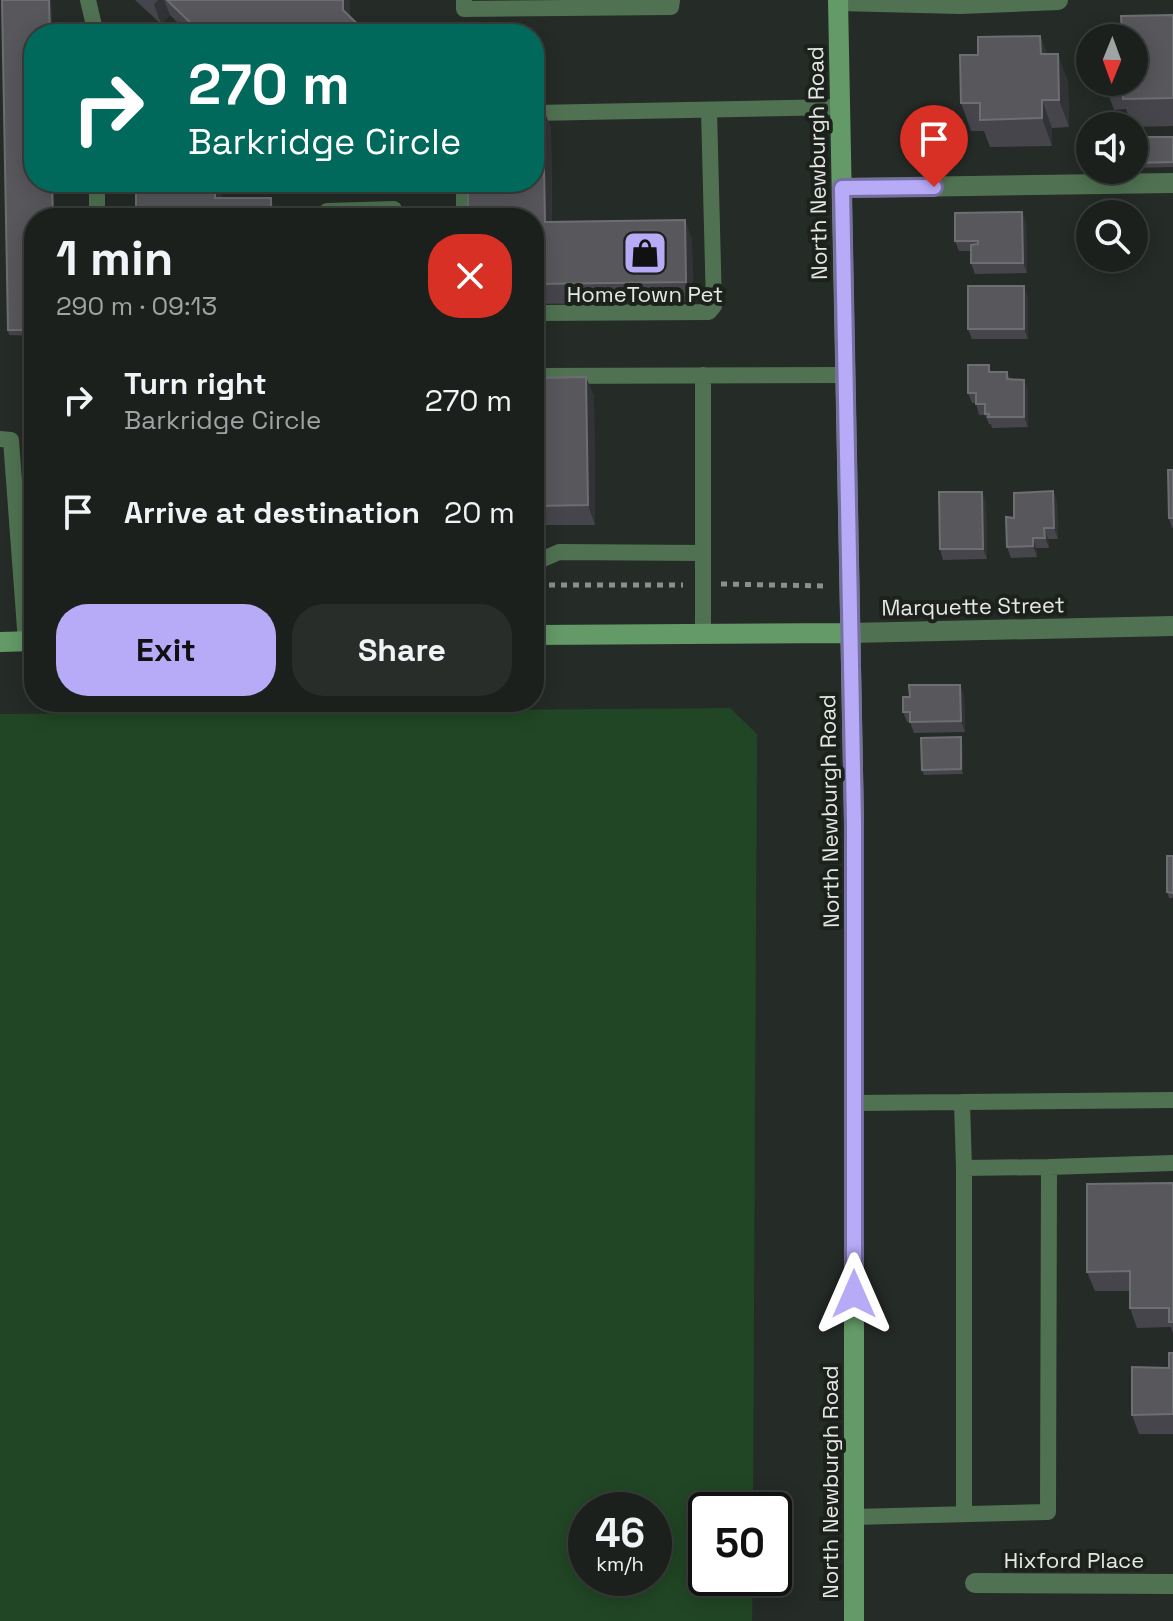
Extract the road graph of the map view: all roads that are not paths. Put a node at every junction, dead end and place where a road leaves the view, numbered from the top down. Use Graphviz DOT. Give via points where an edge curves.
graph roads {
  1 [pos="88,0"];
  2 [pos="464,0"];
  3 [pos="672,0"];
  4 [pos="838,0"];
  5 [pos="1058,0"];
  6 [pos="94,24"];
  7 [pos="840,107"];
  8 [pos="709,110"];
  9 [pos="544,113"];
  10 [pos="1173,183"];
  11 [pos="842,188"];
  12 [pos="544,313"];
  13 [pos="703,375"];
  14 [pos="845,375"];
  15 [pos="544,376"];
  16 [pos="0,439"];
  17 [pos="703,553"];
  18 [pos="544,559"];
  19 [pos="24,578"];
  20 [pos="1173,626"];
  21 [pos="850,633"];
  22 [pos="703,634"];
  23 [pos="544,635"];
  24 [pos="0,642"];
  25 [pos="24,642"];
  26 [pos="1173,1100"];
  27 [pos="962,1102"];
  28 [pos="854,1103"];
  29 [pos="1173,1163"];
  30 [pos="1049,1167"];
  31 [pos="964,1168"];
  32 [pos="964,1514"];
  33 [pos="854,1517"];
  34 [pos="975,1583"];
  35 [pos="1173,1584"];
  36 [pos="854,1621"];
  1 -- 6 [label="lane"];
  2 -- 3 [label="lane" via="464,9 480,9 671,7"];
  4 -- 5 [label="street"];
  4 -- 7 [label="main road, North Newburgh Road"];
  7 -- 8 [label="lane"];
  7 -- 11 [label="main road, North Newburgh Road"];
  8 -- 9 [label="lane"];
  8 -- 12 [label="lane" via="714,306 709,312"];
  10 -- 11 [label="street"];
  11 -- 14 [label="main road, North Newburgh Road"];
  13 -- 14 [label="lane"];
  13 -- 15 [label="lane"];
  13 -- 17 [label="lane"];
  14 -- 21 [label="main road, North Newburgh Road"];
  16 -- 19 [label="lane" via="11,440"];
  17 -- 18 [label="lane" via="559,552"];
  17 -- 22 [label="lane"];
  20 -- 21 [label="street, Marquette Street"];
  21 -- 22 [label="main road, Marquette Street"];
  21 -- 28 [label="main road, North Newburgh Road"];
  22 -- 23 [label="main road, Marquette Street"];
  24 -- 25 [label="main road"];
  26 -- 27 [label="lane"];
  27 -- 28 [label="lane"];
  27 -- 31 [label="lane"];
  28 -- 33 [label="main road, North Newburgh Road"];
  29 -- 30 [label="lane"];
  30 -- 31 [label="lane"];
  30 -- 32 [label="lane" via="1048,1512"];
  31 -- 32 [label="lane"];
  32 -- 33 [label="lane"];
  33 -- 36 [label="main road, North Newburgh Road"];
  34 -- 35 [label="street, Hixford Place"];
}
